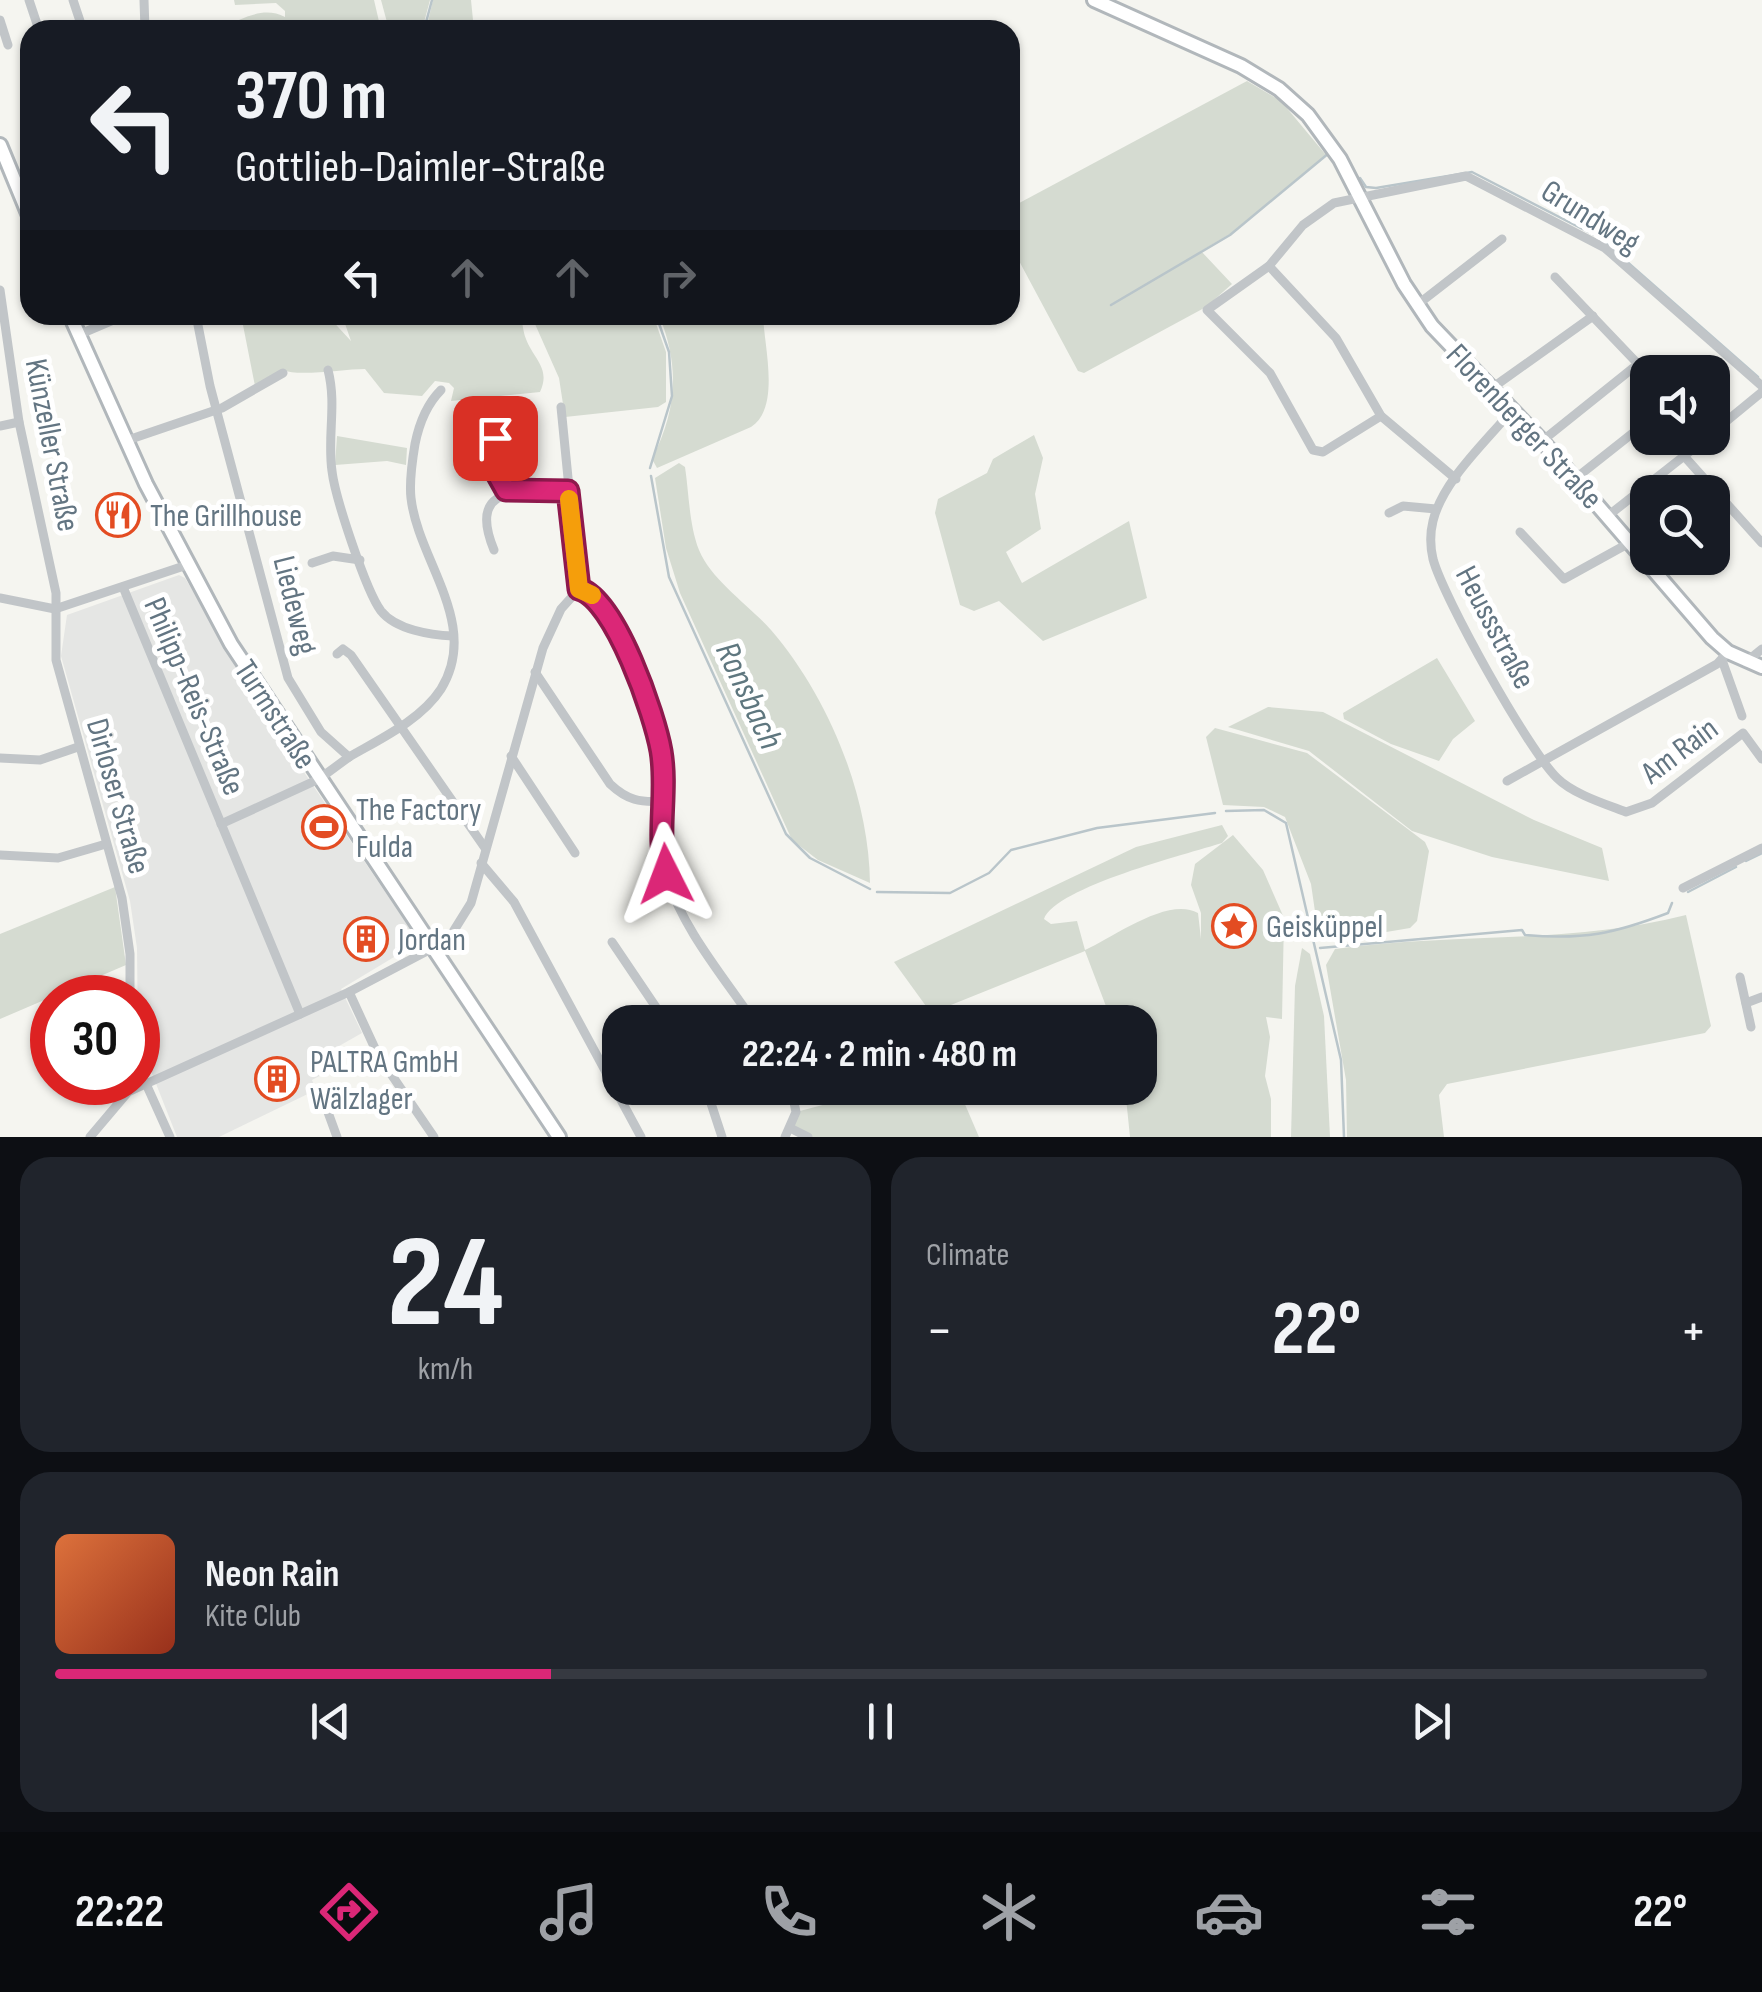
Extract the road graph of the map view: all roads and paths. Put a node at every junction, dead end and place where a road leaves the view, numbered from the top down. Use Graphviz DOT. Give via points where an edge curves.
graph roads {
  1 [pos="1094,0"];
  2 [pos="0,20"];
  3 [pos="8,45"];
  4 [pos="0,145"];
  5 [pos="20,194"];
  6 [pos="1358,196"];
  7 [pos="1502,239"];
  8 [pos="1268,266"];
  9 [pos="1554,277"];
  10 [pos="0,290"];
  11 [pos="1418,305"];
  12 [pos="1594,316"];
  13 [pos="74,325"];
  14 [pos="102,325"];
  15 [pos="198,325"];
  16 [pos="78,335"];
  17 [pos="328,370"];
  18 [pos="283,372"];
  19 [pos="1492,388"];
  20 [pos="1762,389"];
  21 [pos="441,390"];
  22 [pos="562,407"];
  23 [pos="1513,409"];
  24 [pos="216,410"];
  25 [pos="1382,416"];
  26 [pos="1730,417"];
  27 [pos="19,422"];
  28 [pos="0,426"];
  29 [pos="1630,435"];
  30 [pos="495,438"];
  31 [pos="1542,440"];
  32 [pos="125,441"];
  33 [pos="1684,456"];
  34 [pos="1576,478"];
  35 [pos="1456,479"];
  36 [pos="506,490"];
  37 [pos="568,491"];
  38 [pos="1436,510"];
  39 [pos="1389,513"];
  40 [pos="1608,516"];
  41 [pos="1520,532"];
  42 [pos="1630,541"];
  43 [pos="1630,543"];
  44 [pos="1762,543"];
  45 [pos="494,550"];
  46 [pos="360,560"];
  47 [pos="312,563"];
  48 [pos="187,565"];
  49 [pos="1658,575"];
  50 [pos="123,588"];
  51 [pos="579,589"];
  52 [pos="0,598"];
  53 [pos="55,609"];
  54 [pos="454,636"];
  55 [pos="1762,649"];
  56 [pos="336,654"];
  57 [pos="1725,656"];
  58 [pos="1746,662"];
  59 [pos="1762,667"];
  60 [pos="535,672"];
  61 [pos="1743,724"];
  62 [pos="402,726"];
  63 [pos="78,746"];
  64 [pos="511,756"];
  65 [pos="349,757"];
  66 [pos="0,758"];
  67 [pos="1762,759"];
  68 [pos="1544,760"];
  69 [pos="319,779"];
  70 [pos="1507,781"];
  71 [pos="664,801"];
  72 [pos="222,824"];
  73 [pos="106,844"];
  74 [pos="485,848"];
  75 [pos="1762,848"];
  76 [pos="575,853"];
  77 [pos="0,856"];
  78 [pos="481,862"];
  79 [pos="1683,888"];
  80 [pos="612,942"];
  81 [pos="436,946"];
  82 [pos="129,975"];
  83 [pos="1740,978"];
  84 [pos="349,992"];
  85 [pos="1762,996"];
  86 [pos="1746,1003"];
  87 [pos="655,1005"];
  88 [pos="743,1005"];
  89 [pos="300,1014"];
  90 [pos="1751,1027"];
  91 [pos="160,1077"];
  92 [pos="325,1104"];
  93 [pos="114,1105"];
  94 [pos="155,1105"];
  95 [pos="712,1105"];
  96 [pos="795,1105"];
  97 [pos="788,1133"];
  98 [pos="90,1137"];
  99 [pos="170,1137"];
  100 [pos="337,1137"];
  101 [pos="434,1137"];
  102 [pos="559,1137"];
  103 [pos="641,1137"];
  104 [pos="722,1137"];
  105 [pos="808,1137"];
  1 -- 6 [label="main road, Florenberger Straße" via="1267,81 1308,115"];
  2 -- 3 [label="street"];
  4 -- 5 [label="main road"];
  6 -- 8 [label="street, Grundweg" via="1322,209"];
  6 -- 11 [label="main road, Florenberger Straße"];
  6 -- 20 [label="street, Grundweg" via="1452,176 1480,180 1606,248"];
  7 -- 11 [label="street"];
  8 -- 25 [label="street" via="1336,338"];
  8 -- 25 [label="street, Grundweg" via="1207,310 1270,373 1309,446 1323,452"];
  9 -- 12 [label="street"];
  10 -- 27 [label="street, Künzeller Straße"];
  11 -- 19 [label="main road, Florenberger Straße"];
  12 -- 19 [label="street"];
  12 -- 31 [label="street" via="1638,364"];
  13 -- 16 [label="main road, Turmstraße"];
  14 -- 16 [label="street"];
  15 -- 24 [label="street, Liedeweg"];
  16 -- 32 [label="main road, Turmstraße"];
  17 -- 46 [label="street" via="335,406 331,468"];
  18 -- 24 [label="street"];
  19 -- 23 [label="main road, Florenberger Straße"];
  20 -- 26 [label="street"];
  21 -- 54 [label="street" via="418,429 410,500"];
  22 -- 37 [label="street"];
  23 -- 31 [label="main road, Florenberger Straße"];
  23 -- 35 [label="street"];
  24 -- 32 [label="street"];
  24 -- 65 [label="street, Liedeweg" via="288,678 321,732"];
  25 -- 35 [label="street"];
  27 -- 28 [label="street"];
  27 -- 53 [label="street, Künzeller Straße"];
  29 -- 34 [label="street"];
  30 -- 36 [label="street" via="496,472"];
  31 -- 34 [label="main road, Florenberger Straße"];
  32 -- 48 [label="main road, Turmstraße"];
  33 -- 40 [label="street"];
  33 -- 44 [label="street"];
  34 -- 40 [label="main road, Florenberger Straße"];
  35 -- 38 [label="street"];
  36 -- 37 [label="street"];
  36 -- 45 [label="street" via="486,514"];
  37 -- 51 [label="street"];
  38 -- 39 [label="street" via="1403,506"];
  38 -- 68 [label="street, Heussstraße" via="1431,546 1438,574"];
  40 -- 42 [label="main road, Florenberger Straße"];
  41 -- 43 [label="street" via="1564,580"];
  46 -- 47 [label="street" via="333,556"];
  46 -- 54 [label="street" via="387,616 432,635"];
  48 -- 50 [label="street"];
  48 -- 69 [label="main road, Turmstraße"];
  49 -- 57 [label="main road, Florenberger Straße"];
  50 -- 53 [label="street"];
  50 -- 72 [label="street, Philipp-Reis-Straße"];
  51 -- 60 [label="street" via="555,620"];
  51 -- 71 [label="street" via="592,595 614,626 636,675 661,752"];
  52 -- 53 [label="street"];
  53 -- 63 [label="street, Dirloser Straße" via="56,660"];
  54 -- 62 [label="street" via="438,693"];
  55 -- 58 [label="street"];
  56 -- 62 [label="street" via="352,655"];
  57 -- 58 [label="main road, Florenberger Straße"];
  57 -- 61 [label="street, Am Rain"];
  57 -- 68 [label="street, Am Rain"];
  58 -- 59 [label="main road, Florenberger Straße"];
  60 -- 64 [label="street"];
  60 -- 71 [label="street" via="610,784 624,797"];
  61 -- 67 [label="street, Am Rain"];
  61 -- 68 [label="street, Am Rain" via="1634,812 1558,780"];
  62 -- 65 [label="street"];
  62 -- 74 [label="street"];
  63 -- 66 [label="street" via="40,760"];
  63 -- 73 [label="street, Dirloser Straße"];
  64 -- 74 [label="street"];
  64 -- 76 [label="street"];
  65 -- 69 [label="street"];
  68 -- 70 [label="street, Am Rain"];
  69 -- 72 [label="street, Philipp-Reis-Straße"];
  69 -- 81 [label="main road, Turmstraße"];
  71 -- 88 [label="street" via="662,858 670,887"];
  72 -- 89 [label="street, Philipp-Reis-Straße"];
  73 -- 77 [label="street" via="58,858"];
  73 -- 82 [label="street, Dirloser Straße" via="127,927"];
  74 -- 78 [label="street"];
  75 -- 79 [label="street"];
  78 -- 81 [label="street" via="461,925"];
  78 -- 103 [label="street" via="514,902"];
  80 -- 87 [label="street"];
  81 -- 84 [label="street"];
  81 -- 102 [label="main road, Turmstraße"];
  83 -- 86 [label="street"];
  84 -- 89 [label="street"];
  84 -- 101 [label="street" via="378,1055"];
  85 -- 86 [label="street"];
  86 -- 90 [label="street"];
  89 -- 91 [label="street"];
  92 -- 100 [label="street"];
  93 -- 98 [label="street"];
  94 -- 99 [label="street"];
  95 -- 104 [label="street"];
  96 -- 97 [label="street"];
  97 -- 105 [label="street"];
}
